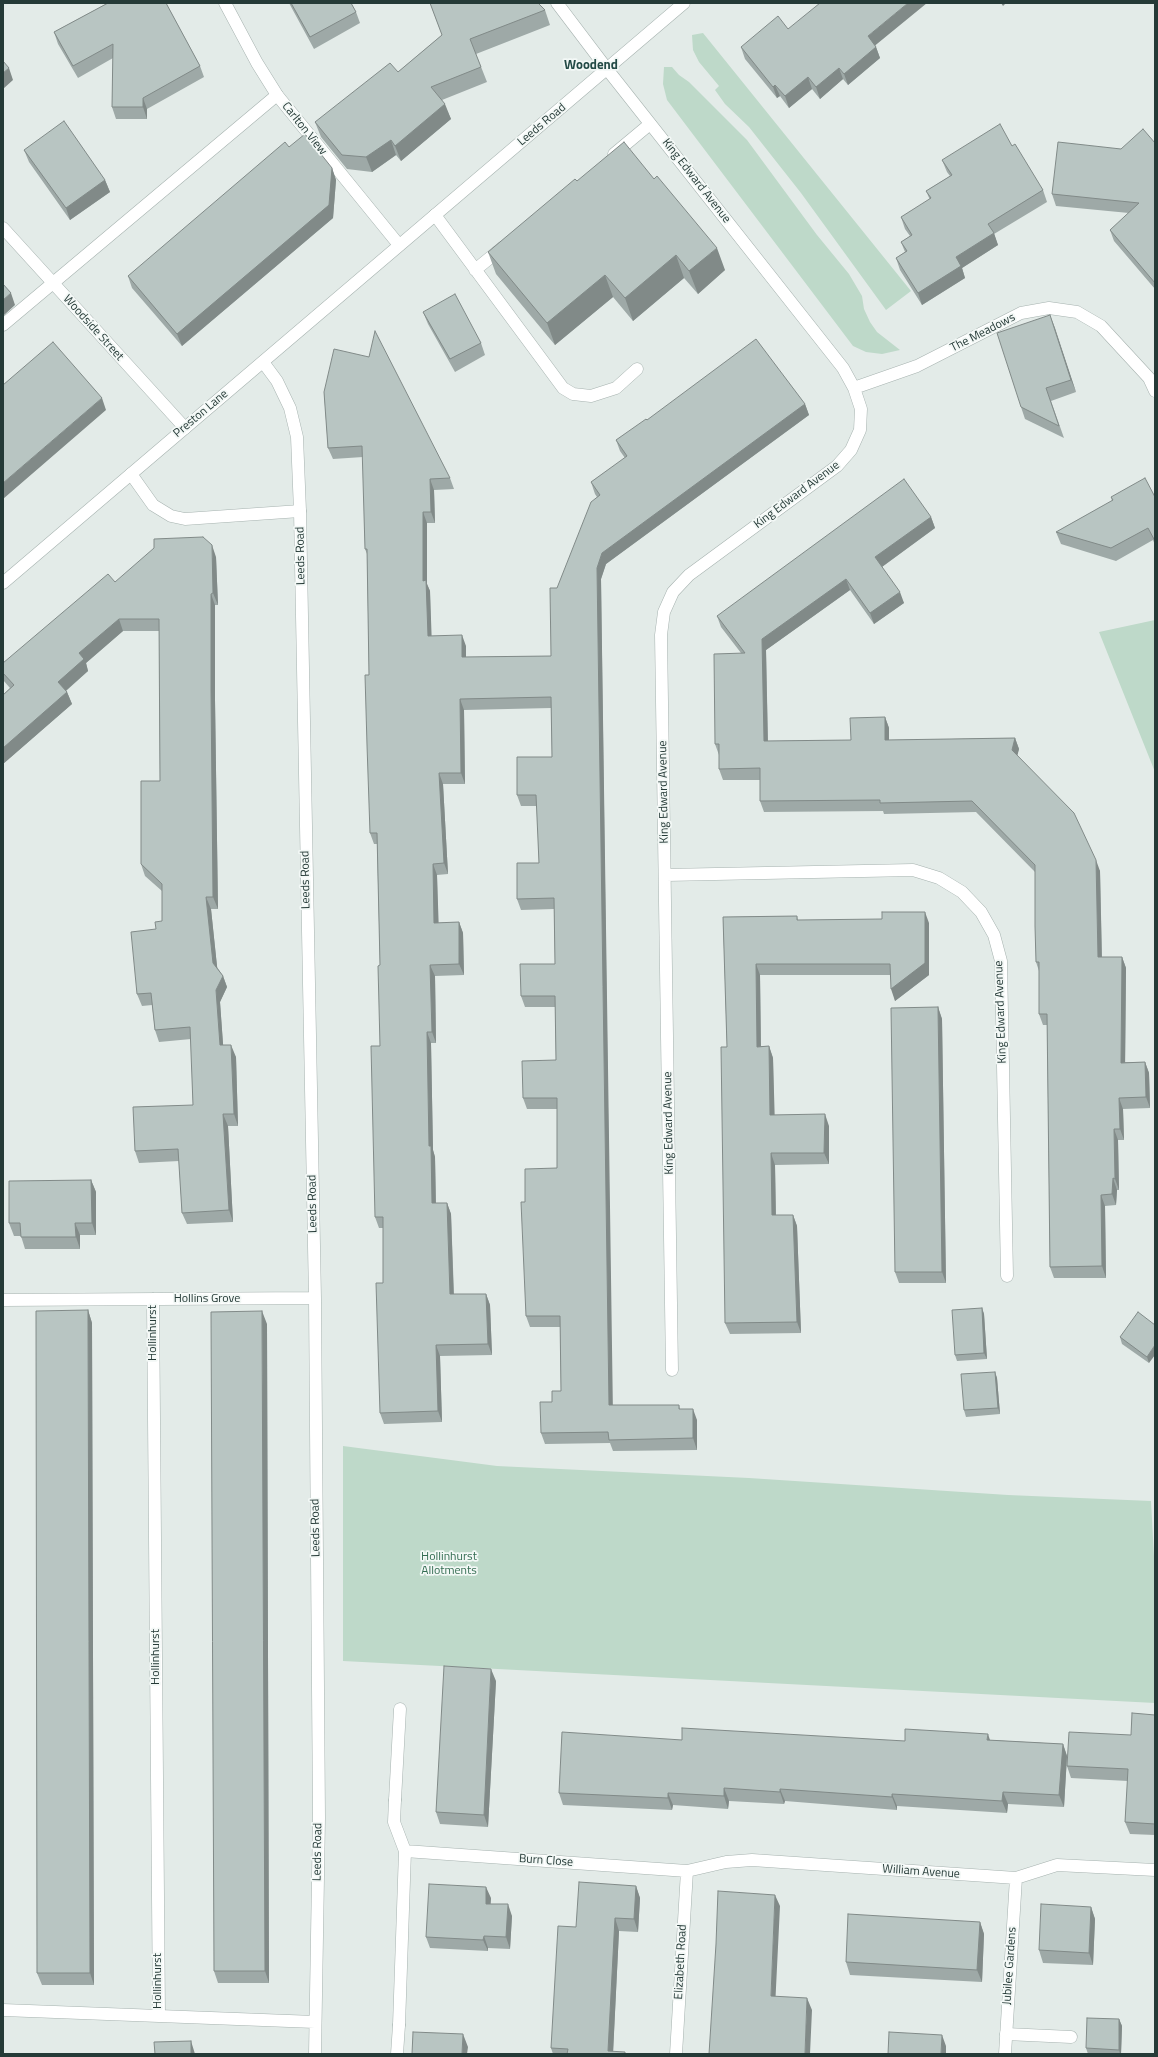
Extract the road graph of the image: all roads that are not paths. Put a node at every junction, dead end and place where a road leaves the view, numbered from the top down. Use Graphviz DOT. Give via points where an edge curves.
graph roads {
  1 [pos="225,3"];
  2 [pos="557,3"];
  3 [pos="684,3"];
  4 [pos="607,69"];
  5 [pos="277,95"];
  6 [pos="650,124"];
  7 [pos="602,164"];
  8 [pos="435,215"];
  9 [pos="3,228"];
  10 [pos="512,240"];
  11 [pos="399,245"];
  12 [pos="476,270"];
  13 [pos="51,282"];
  14 [pos="3,325"];
  15 [pos="263,362"];
  16 [pos="638,369"];
  17 [pos="854,388"];
  18 [pos="1155,391"];
  19 [pos="184,428"];
  20 [pos="131,474"];
  21 [pos="300,511"];
  22 [pos="3,584"];
  23 [pos="666,875"];
  24 [pos="1007,1276"];
  25 [pos="315,1298"];
  26 [pos="153,1299"];
  27 [pos="3,1300"];
  28 [pos="672,1370"];
  29 [pos="400,1709"];
  30 [pos="405,1851"];
  31 [pos="1155,1870"];
  32 [pos="687,1871"];
  33 [pos="1016,1878"];
  34 [pos="3,2010"];
  35 [pos="159,2016"];
  36 [pos="315,2022"];
  37 [pos="1006,2034"];
  38 [pos="1071,2037"];
  39 [pos="315,2054"];
  40 [pos="397,2054"];
  41 [pos="676,2054"];
  42 [pos="1004,2054"];
  1 -- 5 [label="street, Carlton View" via="256,63"];
  2 -- 4 [label="street"];
  3 -- 4 [label="street, Leeds Road"];
  4 -- 6 [label="street, King Edward Avenue"];
  4 -- 8 [label="street, Leeds Road"];
  5 -- 11 [label="street, Carlton View"];
  5 -- 13 [label="street"];
  6 -- 7 [label="street"];
  6 -- 17 [label="street, King Edward Avenue" via="843,368"];
  8 -- 11 [label="street, Leeds Road"];
  8 -- 12 [label="street"];
  9 -- 13 [label="street, Woodside Street"];
  10 -- 12 [label="street"];
  11 -- 15 [label="street, Preston Lane"];
  12 -- 16 [label="street" via="563,388 573,394 591,396 616,388"];
  13 -- 14 [label="street"];
  13 -- 19 [label="street, Woodside Street"];
  15 -- 19 [label="street, Preston Lane"];
  15 -- 21 [label="street, Leeds Road" via="277,381 290,408 297,437"];
  17 -- 18 [label="street, The Meadows" via="917,366 1021,314 1049,308 1077,312 1101,326 1149,378"];
  17 -- 23 [label="street, King Edward Avenue" via="861,409 860,430 851,450 837,466 689,575 673,592 664,612 661,635"];
  19 -- 20 [label="street, Preston Lane"];
  20 -- 21 [label="street" via="153,505 171,516 185,519"];
  20 -- 22 [label="street, Preston Lane"];
  21 -- 25 [label="street, Leeds Road"];
  23 -- 24 [label="street, King Edward Avenue" via="914,870 939,878 962,892 981,912 994,935 1001,961"];
  23 -- 28 [label="street, King Edward Avenue"];
  25 -- 26 [label="street, Hollins Grove"];
  25 -- 36 [label="street, Leeds Road" via="319,1818"];
  26 -- 27 [label="street, Hollins Grove"];
  26 -- 35 [label="street, Hollinhurst"];
  29 -- 30 [label="street" via="394,1822"];
  30 -- 32 [label="street, Burn Close"];
  30 -- 40 [label="street"];
  31 -- 33 [label="street, William Avenue" via="1057,1865"];
  32 -- 33 [label="street, William Avenue" via="726,1862 752,1860"];
  32 -- 41 [label="street, Elizabeth Road"];
  33 -- 37 [label="street, Jubilee Gardens"];
  34 -- 35 [label="street, Hollinhurst"];
  35 -- 36 [label="street, Hollinhurst"];
  36 -- 39 [label="street, Leeds Road"];
  37 -- 38 [label="street"];
  37 -- 42 [label="street, Jubilee Gardens"];
}
